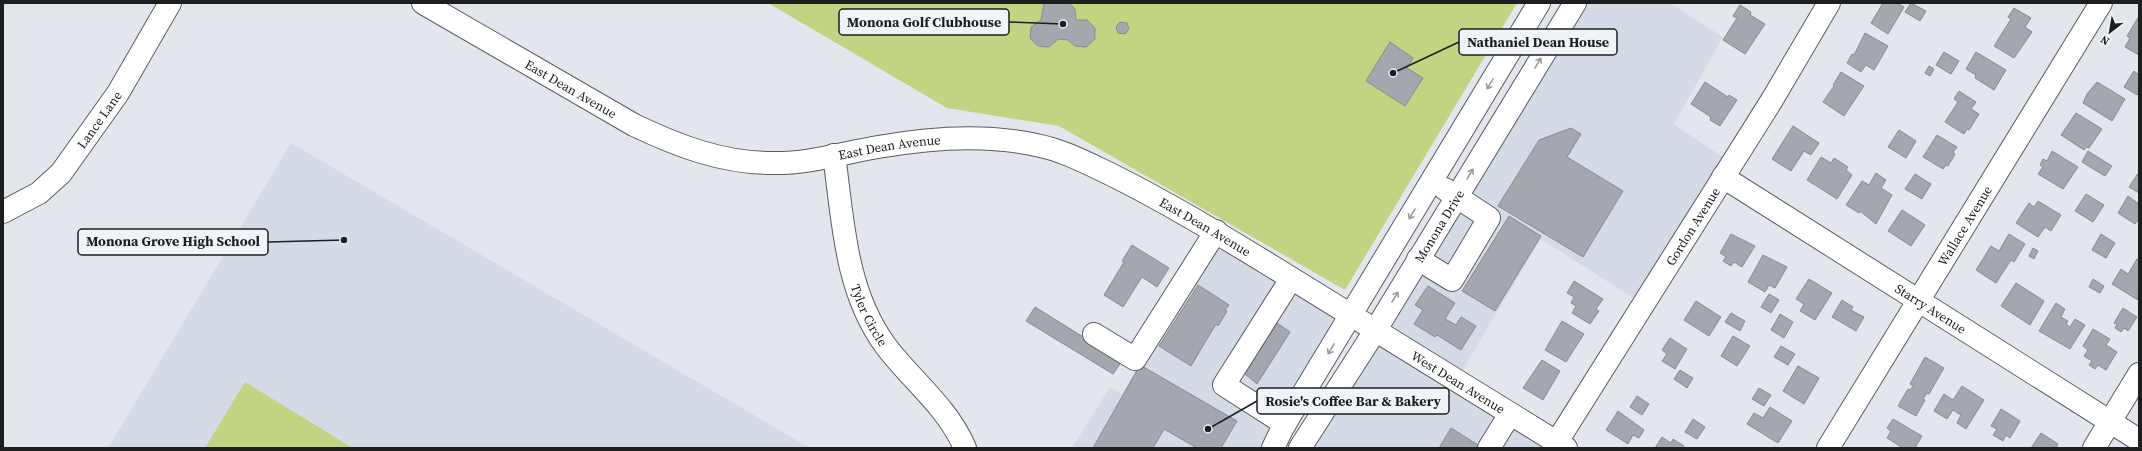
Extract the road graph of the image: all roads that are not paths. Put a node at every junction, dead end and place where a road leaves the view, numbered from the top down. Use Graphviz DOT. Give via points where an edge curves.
graph roads {
  1 [pos="170,3"];
  2 [pos="423,3"];
  3 [pos="1539,3"];
  4 [pos="1575,3"];
  5 [pos="1829,3"];
  6 [pos="2102,3"];
  7 [pos="834,155"];
  8 [pos="1723,177"];
  9 [pos="1432,181"];
  10 [pos="1457,196"];
  11 [pos="3,212"];
  12 [pos="1216,231"];
  13 [pos="1418,259"];
  14 [pos="1291,278"];
  15 [pos="1918,299"];
  16 [pos="1351,316"];
  17 [pos="1375,331"];
  18 [pos="1094,334"];
  19 [pos="2139,374"];
  20 [pos="1510,414"];
  21 [pos="2110,422"];
  22 [pos="1285,424"];
  23 [pos="2139,440"];
  24 [pos="1558,446"];
  25 [pos="964,448"];
  26 [pos="1273,448"];
  27 [pos="1300,448"];
  28 [pos="1489,448"];
  29 [pos="1828,448"];
  30 [pos="2094,448"];
  1 -- 11 [label="street, Lance Lane" via="118,92 60,173 39,193"];
  2 -- 7 [label="street, East Dean Avenue" via="634,125 663,139 732,160 790,163"];
  3 -- 9 [label="street, one-way"];
  10 -- 4 [label="street, Monona Drive, one-way"];
  5 -- 8 [label="street, Gordon Avenue"];
  6 -- 15 [label="street, Wallace Avenue"];
  7 -- 12 [label="street, East Dean Avenue" via="882,146 959,138 1038,145 1079,159 1129,183"];
  7 -- 25 [label="street, Tyler Circle" via="849,264 866,314 885,346 950,421"];
  8 -- 15 [label="street, Starry Avenue"];
  8 -- 24 [label="street, Gordon Avenue"];
  9 -- 10 [label="street"];
  9 -- 16 [label="street, one-way"];
  10 -- 13 [label="street, Monona Drive"];
  10 -- 13 [label="street" via="1489,218 1452,280"];
  12 -- 14 [label="street, East Dean Avenue"];
  12 -- 18 [label="street" via="1135,359"];
  17 -- 13 [label="street, Monona Drive, one-way"];
  14 -- 16 [label="street, East Dean Avenue"];
  14 -- 22 [label="street" via="1224,385"];
  15 -- 21 [label="street, Starry Avenue"];
  15 -- 29 [label="street, Wallace Avenue"];
  16 -- 17 [label="street, West Dean Avenue"];
  16 -- 22 [label="street, one-way"];
  17 -- 20 [label="street, West Dean Avenue"];
  17 -- 27 [label="street, Monona Drive"];
  19 -- 21 [label="street"];
  20 -- 24 [label="street, West Dean Avenue"];
  20 -- 28 [label="street"];
  21 -- 23 [label="street, Starry Avenue"];
  21 -- 30 [label="street"];
  22 -- 26 [label="street"];
}
